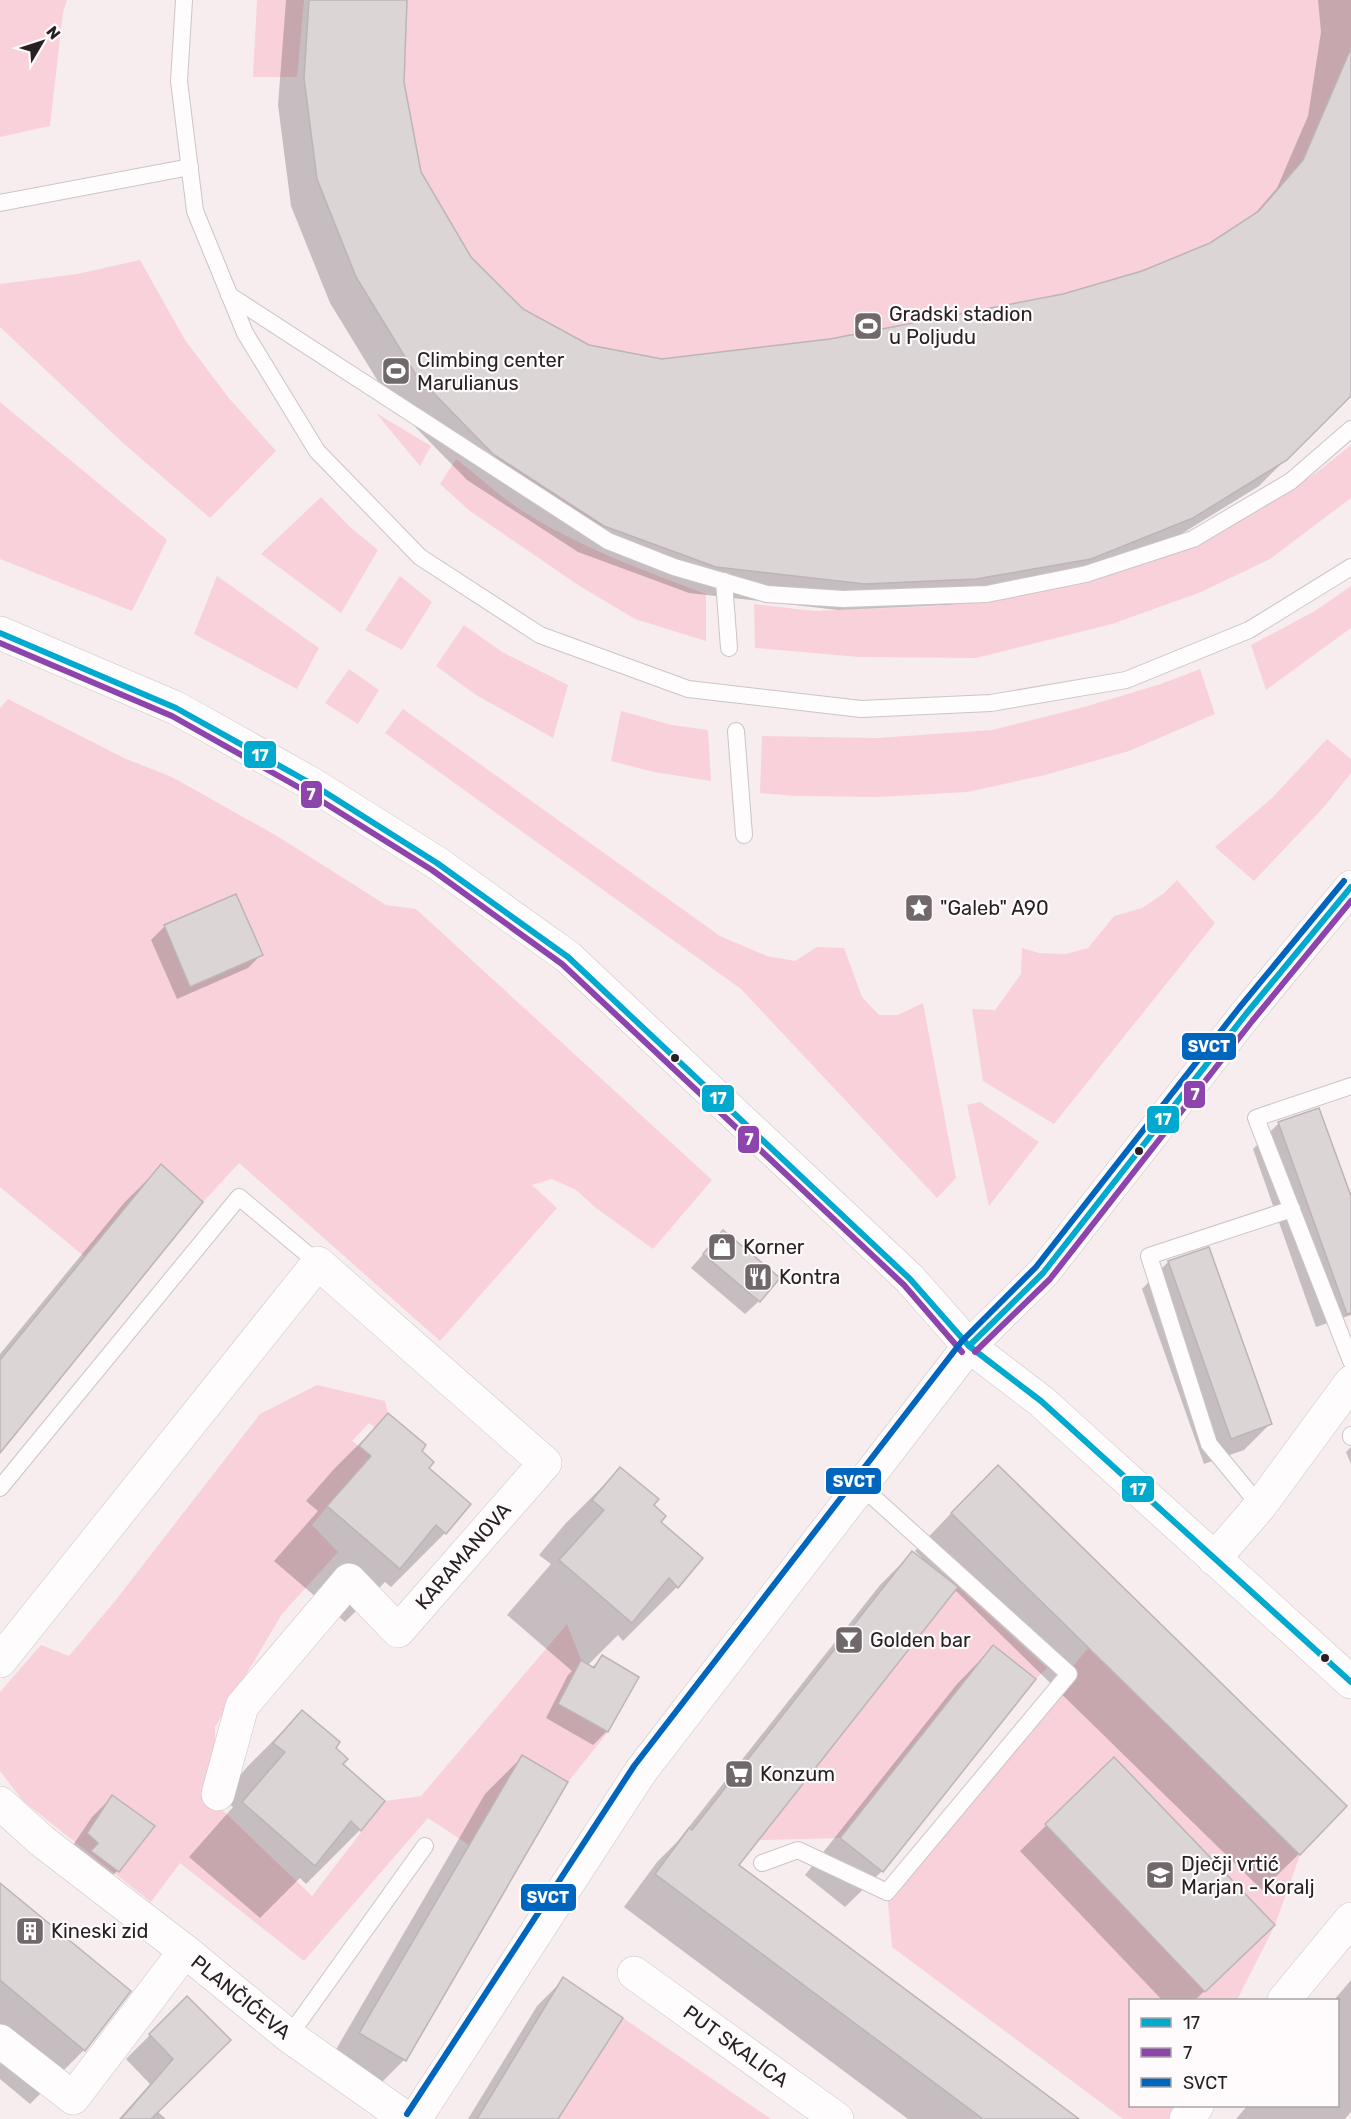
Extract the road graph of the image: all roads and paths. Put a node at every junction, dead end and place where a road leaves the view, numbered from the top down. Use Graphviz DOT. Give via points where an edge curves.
graph roads {
  1 [pos="184,0"];
  2 [pos="190,167"];
  3 [pos="0,203"];
  4 [pos="229,295"];
  5 [pos="1351,429"];
  6 [pos="1351,567"];
  7 [pos="724,581"];
  8 [pos="0,633"];
  9 [pos="729,648"];
  10 [pos="736,731"];
  11 [pos="744,835"];
  12 [pos="1351,887"];
  13 [pos="1351,1086"];
  14 [pos="1292,1209"];
  15 [pos="318,1263"];
  16 [pos="969,1346"];
  17 [pos="1351,1361"];
  18 [pos="1351,1382"];
  19 [pos="861,1486"];
  20 [pos="0,1488"];
  21 [pos="1260,1506"];
  22 [pos="1214,1559"];
  23 [pos="0,1661"];
  24 [pos="1351,1682"];
  25 [pos="218,1794"];
  26 [pos="0,1803"];
  27 [pos="425,1846"];
  28 [pos="762,1863"];
  29 [pos="1351,1919"];
  30 [pos="184,1951"];
  31 [pos="634,1973"];
  32 [pos="1286,1999"];
  33 [pos="289,2036"];
  34 [pos="0,2041"];
  35 [pos="1196,2107"];
  36 [pos="407,2119"];
  37 [pos="415,2119"];
  38 [pos="837,2119"];
  39 [pos="1186,2119"];
  1 -- 2 [label="lane" via="179,81"];
  2 -- 3 [label="lane"];
  2 -- 4 [label="lane" via="195,210"];
  4 -- 6 [label="lane" via="244,333 317,451 420,557 540,635 688,689 861,709 991,703 1126,680 1249,630"];
  4 -- 7 [label="lane" via="608,541 674,567"];
  5 -- 7 [label="lane" via="1291,481 1193,539 1086,574 987,594 843,599 767,594"];
  7 -- 9 [label="lane"];
  8 -- 16 [label="street" via="177,708 312,784 437,863 568,957 910,1279"];
  10 -- 11 [label="lane"];
  12 -- 16 [label="street" via="1246,1014 1043,1274"];
  13 -- 14 [label="lane" via="1256,1118"];
  14 -- 17 [label="lane"];
  14 -- 21 [label="lane" via="1149,1256 1209,1444"];
  15 -- 20 [label="lane, KARAMANOVA" via="239,1197"];
  15 -- 23 [label="street"];
  15 -- 25 [label="street, KARAMANOVA" via="545,1463 398,1631 349,1580 242,1707"];
  16 -- 19 [label="street"];
  16 -- 22 [label="street" via="1041,1401"];
  18 -- 21 [label="street"];
  19 -- 28 [label="lane" via="1069,1674 887,1892 798,1850"];
  19 -- 37 [label="street" via="641,1772"];
  21 -- 22 [label="street"];
  22 -- 24 [label="street"];
  26 -- 30 [label="street" via="42,1841"];
  27 -- 33 [label="lane"];
  29 -- 32 [label="street"];
  30 -- 33 [label="street, PLANČIĆEVA"];
  30 -- 34 [label="street, PLANČIĆEVA" via="73,2098"];
  31 -- 38 [label="street, PUT SKALICA"];
  33 -- 36 [label="street, PLANČIĆEVA"];
  35 -- 39 [label="street"];
}
